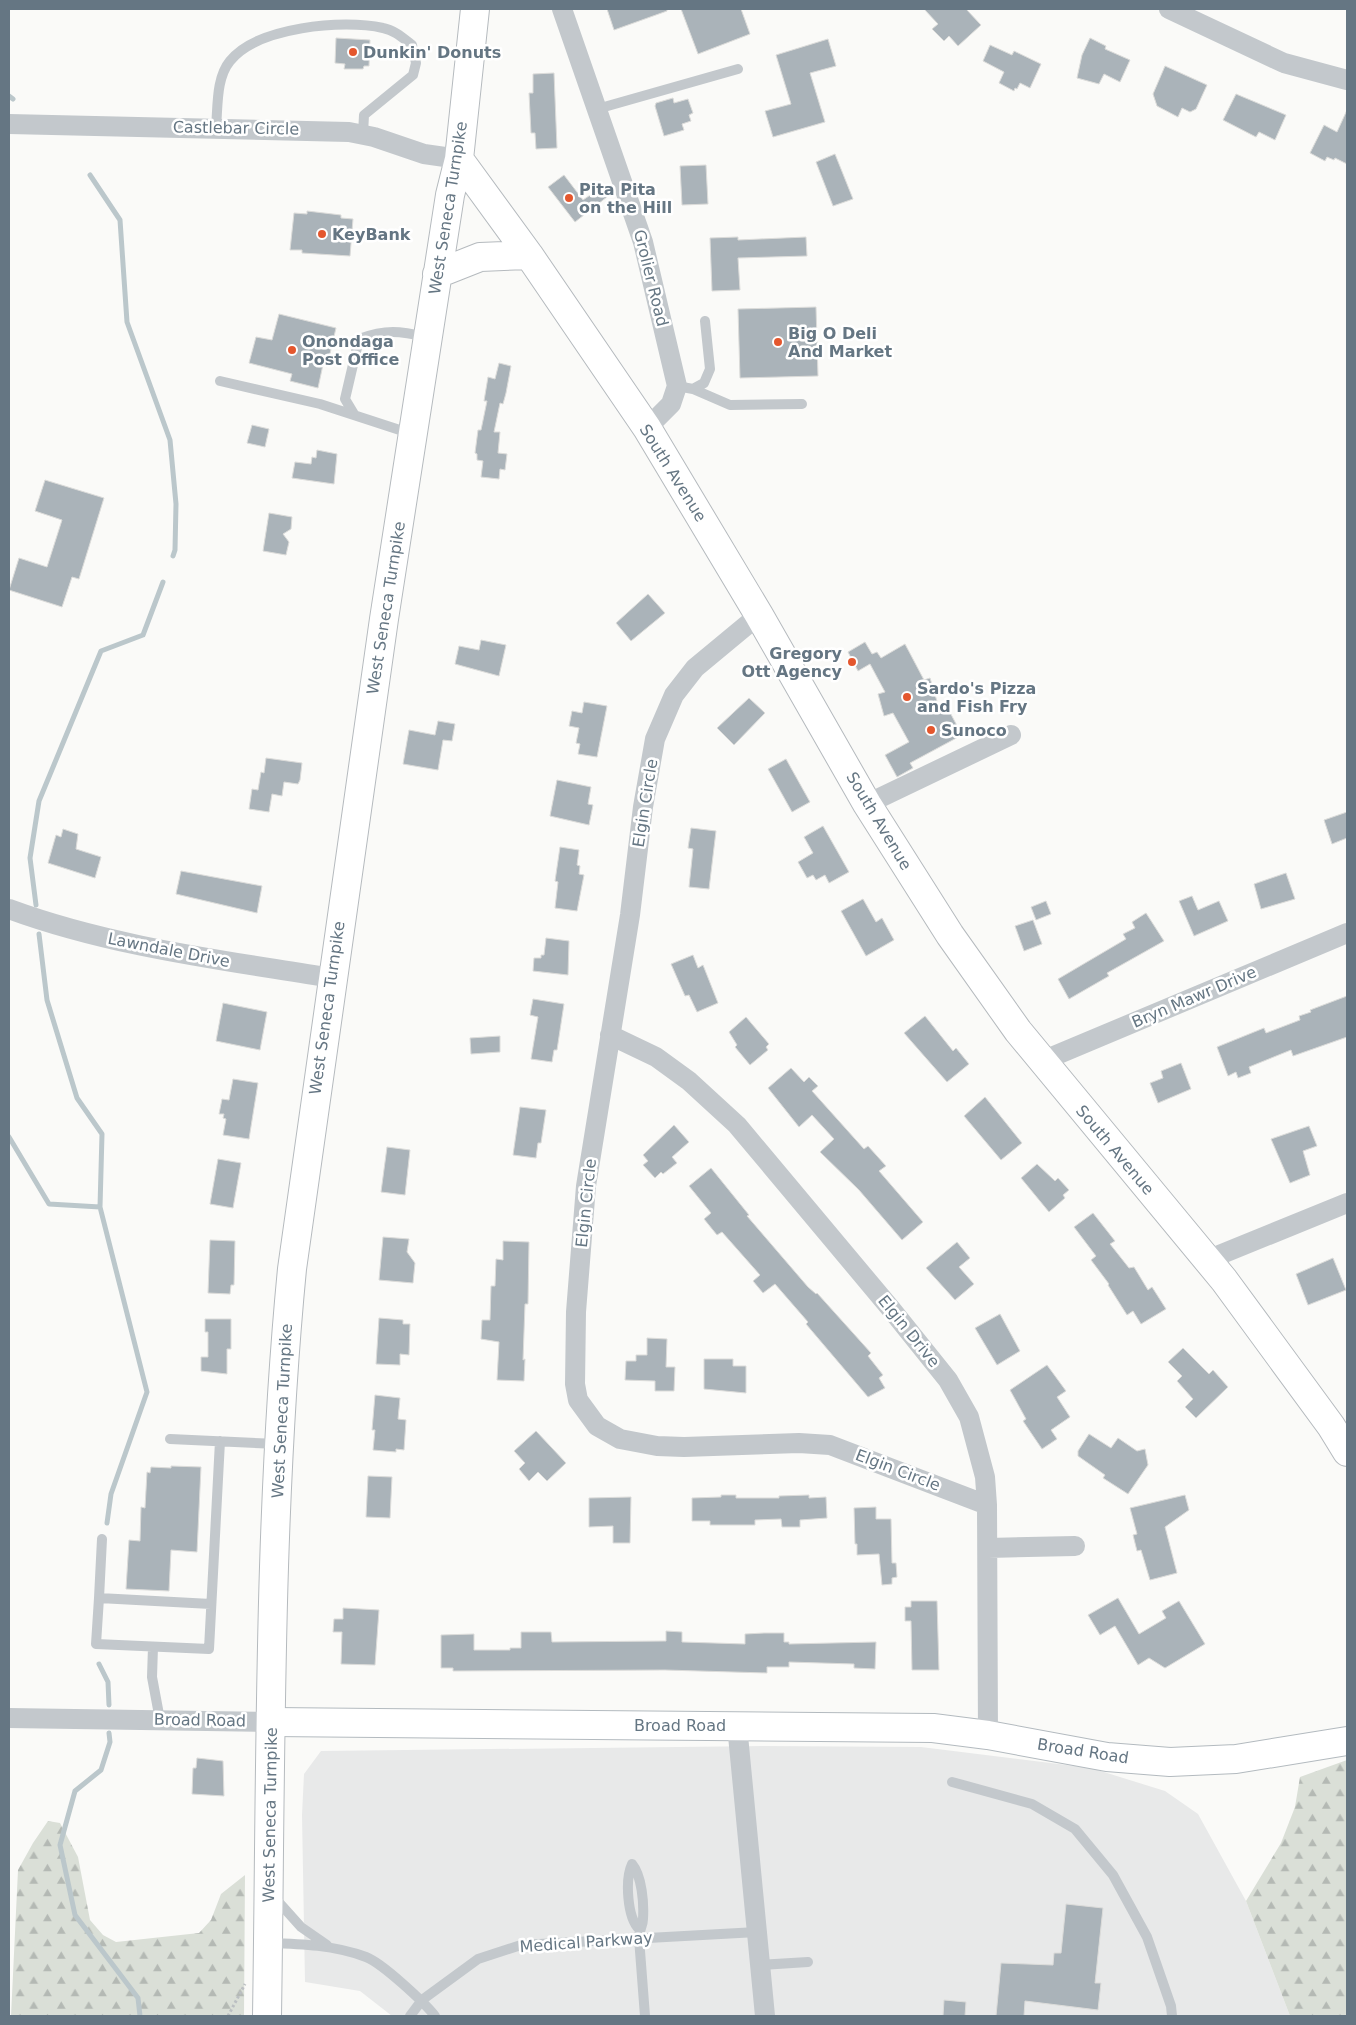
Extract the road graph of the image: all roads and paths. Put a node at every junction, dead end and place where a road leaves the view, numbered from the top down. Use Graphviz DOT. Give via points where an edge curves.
graph roads {
  1 [pos="475,9"];
  2 [pos="562,9"];
  3 [pos="1169,9"];
  4 [pos="738,69"];
  5 [pos="1347,80"];
  6 [pos="597,109"];
  7 [pos="9,124"];
  8 [pos="216,127"];
  9 [pos="362,134"];
  10 [pos="458,159"];
  11 [pos="529,256"];
  12 [pos="438,274"];
  13 [pos="705,320"];
  14 [pos="428,337"];
  15 [pos="220,381"];
  16 [pos="685,388"];
  17 [pos="802,404"];
  18 [pos="354,414"];
  19 [pos="647,428"];
  20 [pos="412,434"];
  21 [pos="759,615"];
  22 [pos="1012,735"];
  23 [pos="867,804"];
  24 [pos="9,909"];
  25 [pos="1347,933"];
  26 [pos="331,978"];
  27 [pos="610,1035"];
  28 [pos="1042,1061"];
  29 [pos="1347,1203"];
  30 [pos="1207,1260"];
  31 [pos="170,1439"];
  32 [pos="220,1441"];
  33 [pos="279,1444"];
  34 [pos="1347,1452"];
  35 [pos="987,1505"];
  36 [pos="102,1539"];
  37 [pos="1075,1546"];
  38 [pos="988,1548"];
  39 [pos="99,1598"];
  40 [pos="211,1604"];
  41 [pos="153,1647"];
  42 [pos="9,1718"];
  43 [pos="160,1720"];
  44 [pos="272,1722"];
  45 [pos="737,1725"];
  46 [pos="988,1736"];
  47 [pos="1347,1741"];
  48 [pos="952,1782"];
  49 [pos="269,1891"];
  50 [pos="757,1932"];
  51 [pos="639,1933"];
  52 [pos="268,1943"];
  53 [pos="327,1946"];
  54 [pos="808,1962"];
  55 [pos="760,1965"];
  56 [pos="422,2000"];
  57 [pos="267,2016"];
  58 [pos="410,2016"];
  59 [pos="435,2016"];
  60 [pos="645,2016"];
  61 [pos="766,2016"];
  62 [pos="1172,2016"];
  1 -- 10 [label="main road, West Seneca Turnpike"];
  2 -- 6 [label="street, Grolier Road"];
  3 -- 5 [label="street" via="1284,63"];
  4 -- 6 [label="lane"];
  6 -- 16 [label="street, Grolier Road" via="643,242"];
  7 -- 8 [label="street, Castlebar Circle"];
  8 -- 9 [label="street, Castlebar Circle"];
  8 -- 9 [label="lane" via="221,76 231,60 258,41 326,24 383,28 397,33 412,45 416,63 413,75 364,115"];
  9 -- 10 [label="street, Castlebar Circle" via="424,154"];
  10 -- 11 [label="main road, South Avenue"];
  10 -- 12 [label="main road, West Seneca Turnpike"];
  11 -- 12 [label="main road" via="480,257"];
  11 -- 19 [label="main road, South Avenue"];
  12 -- 14 [label="main road, West Seneca Turnpike"];
  13 -- 16 [label="lane" via="710,369 704,383"];
  14 -- 18 [label="lane" via="401,331 380,331 360,339 345,399"];
  14 -- 20 [label="main road, West Seneca Turnpike"];
  15 -- 18 [label="lane"];
  16 -- 17 [label="lane" via="730,405"];
  16 -- 19 [label="street"];
  18 -- 20 [label="lane"];
  19 -- 21 [label="main road, South Avenue"];
  20 -- 26 [label="main road, West Seneca Turnpike"];
  21 -- 23 [label="main road, South Avenue"];
  21 -- 27 [label="street, Elgin Circle" via="695,668 674,695 655,739"];
  22 -- 23 [label="street"];
  23 -- 28 [label="main road, South Avenue" via="950,935"];
  24 -- 26 [label="street, Lawndale Drive" via="106,938"];
  25 -- 28 [label="street, Bryn Mawr Drive"];
  26 -- 33 [label="main road, West Seneca Turnpike" via="292,1268 282,1368"];
  27 -- 35 [label="street, Elgin Drive" via="656,1057 689,1081 737,1125 948,1380 969,1417 985,1477"];
  27 -- 35 [label="street, Elgin Circle" via="586,1186 576,1312 575,1384 578,1400 597,1426 620,1440 656,1446 830,1445"];
  28 -- 30 [label="main road, South Avenue"];
  29 -- 30 [label="street"];
  30 -- 34 [label="main road, South Avenue"];
  31 -- 32 [label="lane"];
  32 -- 33 [label="lane"];
  32 -- 40 [label="lane"];
  33 -- 44 [label="main road, West Seneca Turnpike"];
  35 -- 38 [label="street, Elgin Drive"];
  36 -- 39 [label="lane"];
  37 -- 38 [label="street"];
  38 -- 46 [label="street, Elgin Drive"];
  39 -- 40 [label="lane"];
  39 -- 41 [label="lane" via="96,1644"];
  40 -- 41 [label="lane" via="209,1649"];
  41 -- 43 [label="lane" via="152,1677"];
  42 -- 43 [label="street, Broad Road"];
  43 -- 44 [label="street, Broad Road"];
  44 -- 45 [label="main road, Broad Road"];
  44 -- 49 [label="main road, West Seneca Turnpike"];
  45 -- 46 [label="main road, Broad Road" via="933,1728"];
  45 -- 50 [label="street"];
  46 -- 47 [label="main road, Broad Road" via="1107,1757 1170,1762 1236,1759"];
  48 -- 62 [label="lane" via="1032,1804 1075,1829 1113,1875 1147,1937"];
  49 -- 52 [label="main road, West Seneca Turnpike"];
  49 -- 53 [label="lane" via="288,1916"];
  50 -- 51 [label="lane, Medical Parkway"];
  50 -- 55 [label="street"];
  51 -- 51 [label="lane" via="643,1921 640,1888 638,1872 632,1864 627,1874 630,1906 633,1923"];
  51 -- 56 [label="lane, Medical Parkway" via="521,1945 502,1950 478,1959"];
  51 -- 60 [label="lane"];
  52 -- 53 [label="lane"];
  52 -- 57 [label="main road, West Seneca Turnpike"];
  53 -- 56 [label="lane" via="368,1958"];
  54 -- 55 [label="lane"];
  55 -- 61 [label="street"];
  56 -- 58 [label="lane, Medical Parkway"];
  56 -- 59 [label="lane"];
}
